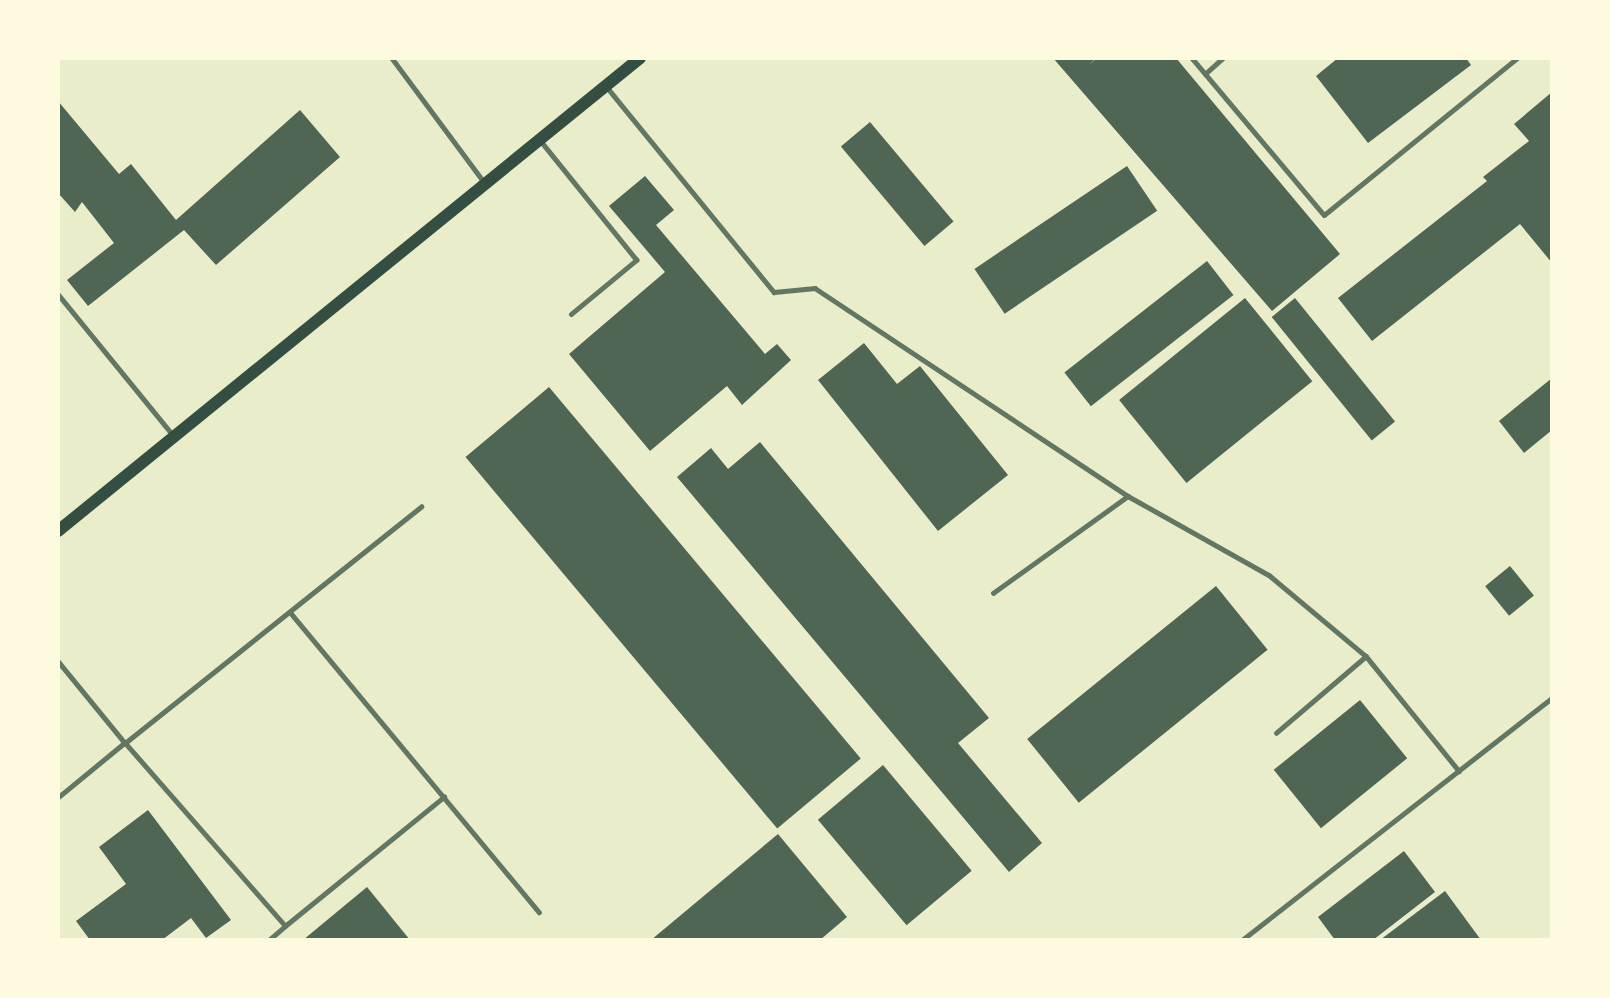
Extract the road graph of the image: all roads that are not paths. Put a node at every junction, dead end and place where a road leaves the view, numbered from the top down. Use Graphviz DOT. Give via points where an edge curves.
graph roads {
  1 [pos="392,58"];
  2 [pos="640,58"];
  3 [pos="1192,58"];
  4 [pos="1223,58"];
  5 [pos="1517,58"];
  6 [pos="1205,74"];
  7 [pos="606,86"];
  8 [pos="540,140"];
  9 [pos="486,184"];
  10 [pos="58,294"];
  11 [pos="572,314"];
  12 [pos="174,437"];
  13 [pos="1128,496"];
  14 [pos="421,507"];
  15 [pos="58,531"];
  16 [pos="993,593"];
  17 [pos="290,612"];
  18 [pos="1366,656"];
  19 [pos="58,661"];
  20 [pos="1551,698"];
  21 [pos="1276,733"];
  22 [pos="125,743"];
  23 [pos="1459,771"];
  24 [pos="444,797"];
  25 [pos="58,798"];
  26 [pos="539,912"];
  27 [pos="285,926"];
  28 [pos="269,939"];
  29 [pos="1242,939"];
  1 -- 9 [label="lane"];
  2 -- 7 [label="main road"];
  3 -- 6 [label="lane"];
  4 -- 6 [label="lane"];
  5 -- 6 [label="lane" via="1324,215"];
  7 -- 8 [label="main road"];
  7 -- 13 [label="lane" via="774,292 815,288"];
  8 -- 9 [label="main road"];
  8 -- 11 [label="lane" via="637,260"];
  9 -- 12 [label="main road"];
  10 -- 12 [label="lane"];
  12 -- 15 [label="main road"];
  13 -- 16 [label="lane"];
  13 -- 18 [label="lane" via="1269,575"];
  14 -- 17 [label="lane"];
  17 -- 22 [label="lane"];
  17 -- 24 [label="lane"];
  18 -- 21 [label="lane"];
  18 -- 23 [label="lane"];
  19 -- 22 [label="lane"];
  20 -- 23 [label="lane"];
  22 -- 25 [label="lane"];
  22 -- 27 [label="lane"];
  23 -- 29 [label="lane"];
  24 -- 26 [label="lane"];
  24 -- 27 [label="lane"];
  27 -- 28 [label="lane"];
}
